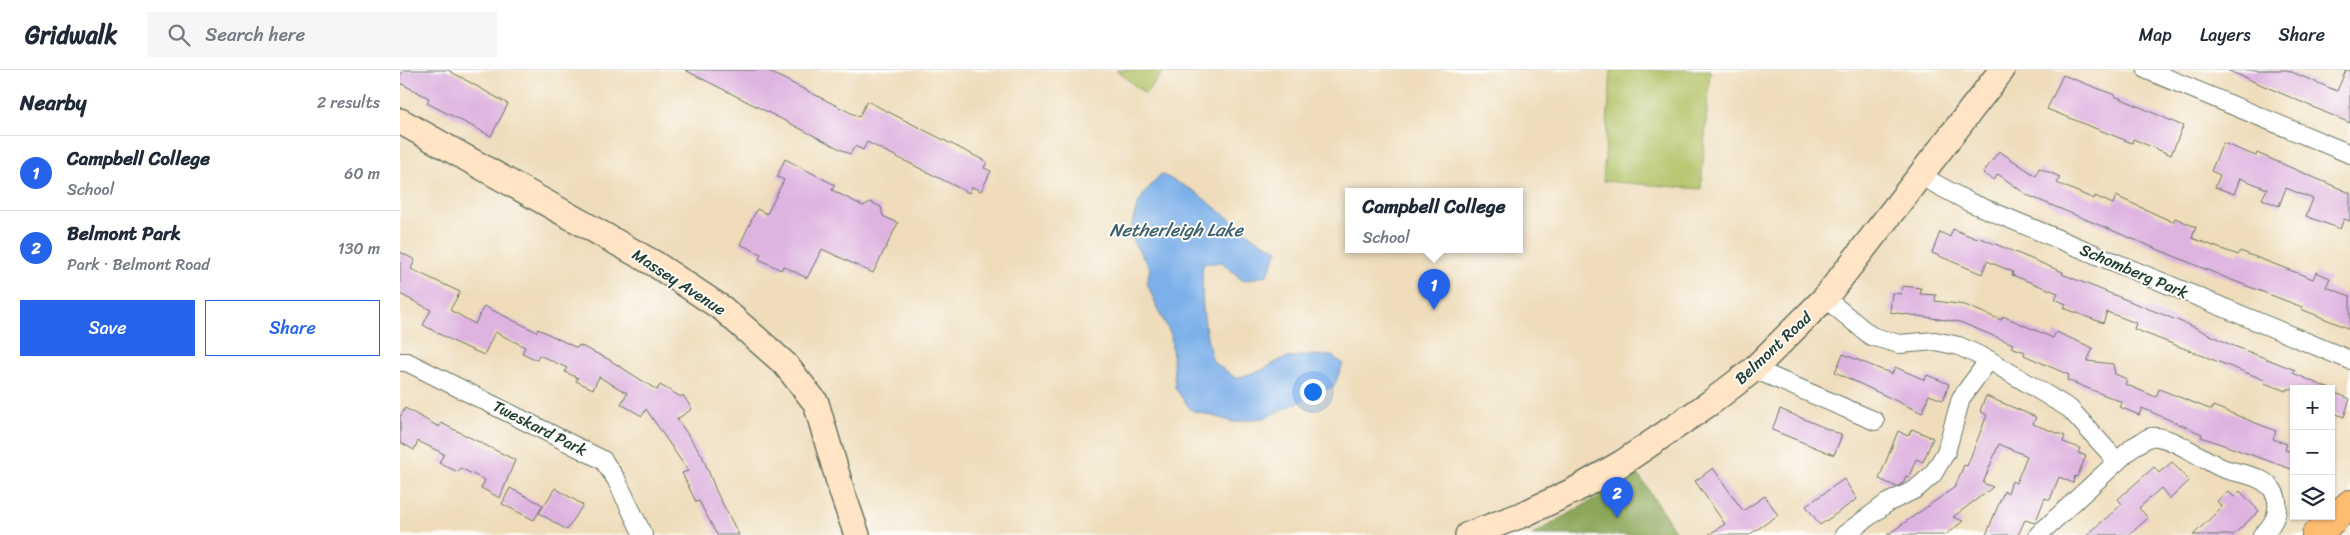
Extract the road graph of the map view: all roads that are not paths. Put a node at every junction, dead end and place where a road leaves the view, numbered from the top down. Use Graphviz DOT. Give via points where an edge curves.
graph roads {
  1 [pos="2002,70"];
  2 [pos="2146,70"];
  3 [pos="400,121"];
  4 [pos="2350,154"];
  5 [pos="1921,176"];
  6 [pos="1825,298"];
  7 [pos="1989,360"];
  8 [pos="2350,360"];
  9 [pos="400,362"];
  10 [pos="1754,369"];
  11 [pos="1875,421"];
  12 [pos="2117,462"];
  13 [pos="2350,504"];
  14 [pos="643,535"];
  15 [pos="857,535"];
  16 [pos="1468,535"];
  17 [pos="1844,535"];
  18 [pos="2038,535"];
  19 [pos="2262,535"];
  20 [pos="2316,535"];
  1 -- 5 [label="main road, Belmont Road"];
  2 -- 4 [label="street"];
  3 -- 15 [label="main road, Massey Avenue" via="655,264 723,309 785,364 816,403"];
  5 -- 6 [label="main road, Belmont Road"];
  5 -- 8 [label="street, Schomberg Park" via="1970,202"];
  6 -- 7 [label="street" via="1871,336 1900,344 1936,341 1959,346"];
  6 -- 10 [label="main road, Belmont Road"];
  7 -- 12 [label="street" via="2070,409"];
  7 -- 17 [label="street" via="1961,398 1946,452 1933,474 1916,489 1887,503"];
  9 -- 14 [label="street, Tweskard Park" via="407,362 603,460 616,479"];
  10 -- 11 [label="street"];
  10 -- 16 [label="main road, Belmont Road" via="1638,452 1575,490"];
  12 -- 18 [label="street"];
  12 -- 19 [label="street" via="2134,446 2151,437 2166,440 2222,468 2260,479 2272,489 2279,501 2277,516"];
  13 -- 20 [label="highway"];
}
